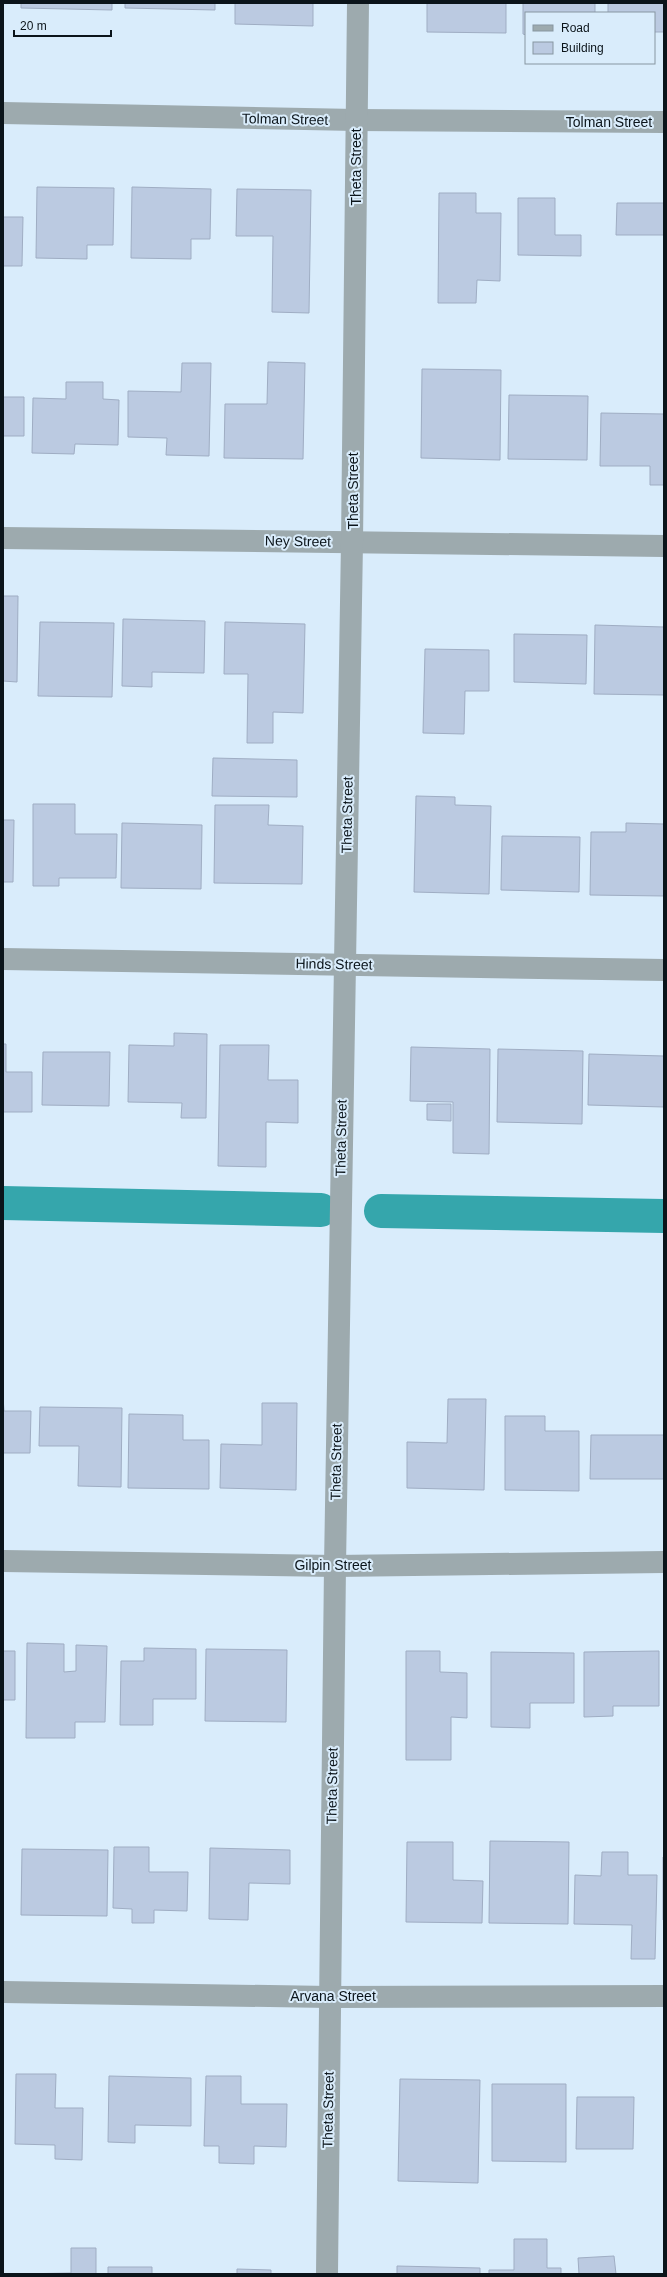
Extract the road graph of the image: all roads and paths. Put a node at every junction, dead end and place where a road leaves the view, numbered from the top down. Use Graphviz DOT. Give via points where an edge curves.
graph roads {
  1 [pos="358,3"];
  2 [pos="3,113"];
  3 [pos="356,120"];
  4 [pos="664,122"];
  5 [pos="3,538"];
  6 [pos="352,542"];
  7 [pos="664,546"];
  8 [pos="3,959"];
  9 [pos="344,964"];
  10 [pos="664,970"];
  11 [pos="3,1561"];
  12 [pos="664,1562"];
  13 [pos="334,1566"];
  14 [pos="3,1992"];
  15 [pos="664,1996"];
  16 [pos="329,1997"];
  17 [pos="327,2274"];
  1 -- 3 [label="street, Theta Street"];
  2 -- 3 [label="street, Tolman Street"];
  3 -- 4 [label="street, Tolman Street"];
  3 -- 6 [label="street, Theta Street"];
  5 -- 6 [label="street, Ney Street"];
  6 -- 7 [label="street, Ney Street"];
  6 -- 9 [label="street, Theta Street"];
  8 -- 9 [label="street, Hinds Street"];
  9 -- 10 [label="street, Hinds Street"];
  9 -- 13 [label="street, Theta Street"];
  11 -- 13 [label="street, Gilpin Street"];
  12 -- 13 [label="street, Gilpin Street"];
  13 -- 16 [label="street, Theta Street"];
  14 -- 16 [label="street, Arvana Street"];
  15 -- 16 [label="street, Arvana Street"];
  16 -- 17 [label="street, Theta Street"];
}
